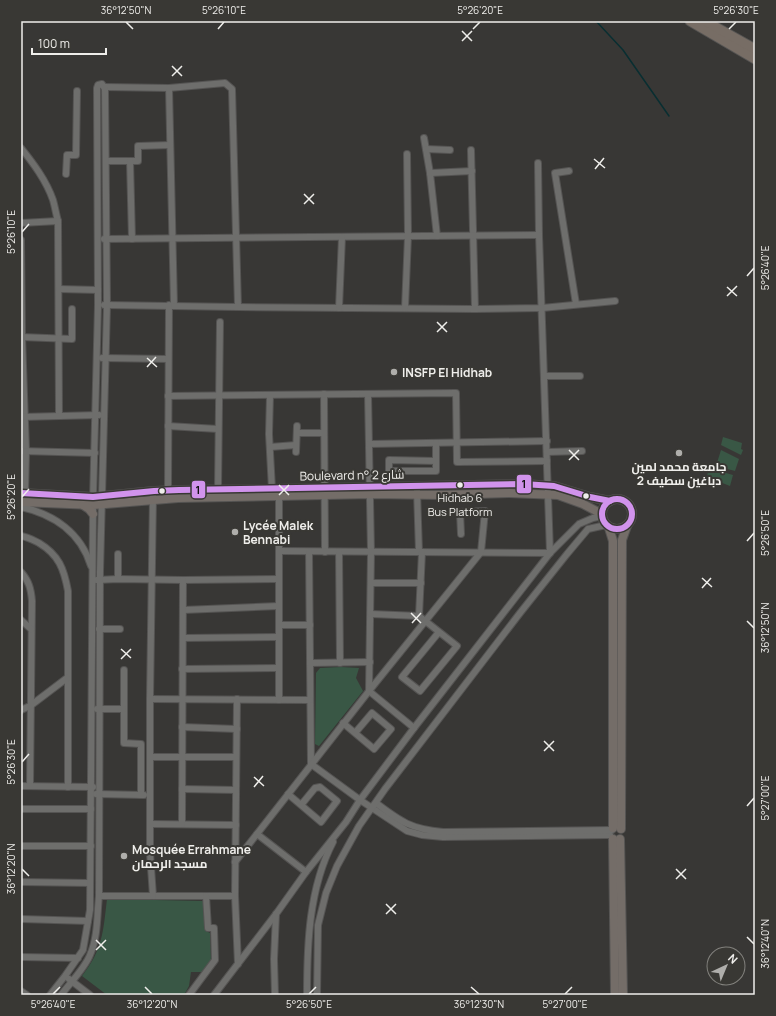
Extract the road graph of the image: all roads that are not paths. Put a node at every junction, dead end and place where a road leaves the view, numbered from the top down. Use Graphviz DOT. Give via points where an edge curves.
graph roads {
  1 [pos="690,21"];
  2 [pos="705,21"];
  3 [pos="755,49"];
  4 [pos="755,59"];
  5 [pos="105,87"];
  6 [pos="168,88"];
  7 [pos="77,91"];
  8 [pos="424,138"];
  9 [pos="170,145"];
  10 [pos="21,148"];
  11 [pos="426,149"];
  12 [pos="450,150"];
  13 [pos="471,150"];
  14 [pos="407,154"];
  15 [pos="106,161"];
  16 [pos="130,161"];
  17 [pos="538,163"];
  18 [pos="106,170"];
  19 [pos="98,171"];
  20 [pos="472,171"];
  21 [pos="569,171"];
  22 [pos="430,173"];
  23 [pos="66,174"];
  24 [pos="58,221"];
  25 [pos="21,223"];
  26 [pos="539,235"];
  27 [pos="408,236"];
  28 [pos="437,236"];
  29 [pos="473,236"];
  30 [pos="342,237"];
  31 [pos="237,238"];
  32 [pos="98,239"];
  33 [pos="108,239"];
  34 [pos="132,239"];
  35 [pos="172,239"];
  36 [pos="21,240"];
  37 [pos="58,289"];
  38 [pos="98,290"];
  39 [pos="615,301"];
  40 [pos="576,304"];
  41 [pos="98,305"];
  42 [pos="107,305"];
  43 [pos="172,305"];
  44 [pos="238,307"];
  45 [pos="339,308"];
  46 [pos="405,308"];
  47 [pos="542,308"];
  48 [pos="72,309"];
  49 [pos="475,309"];
  50 [pos="220,322"];
  51 [pos="22,337"];
  52 [pos="59,338"];
  53 [pos="97,358"];
  54 [pos="105,358"];
  55 [pos="168,360"];
  56 [pos="544,376"];
  57 [pos="580,376"];
  58 [pos="324,394"];
  59 [pos="368,394"];
  60 [pos="219,395"];
  61 [pos="270,395"];
  62 [pos="168,396"];
  63 [pos="104,414"];
  64 [pos="96,415"];
  65 [pos="59,416"];
  66 [pos="23,417"];
  67 [pos="168,426"];
  68 [pos="297,426"];
  69 [pos="218,429"];
  70 [pos="297,433"];
  71 [pos="324,433"];
  72 [pos="547,441"];
  73 [pos="457,442"];
  74 [pos="436,443"];
  75 [pos="369,444"];
  76 [pos="296,445"];
  77 [pos="270,447"];
  78 [pos="23,451"];
  79 [pos="582,451"];
  80 [pos="296,452"];
  81 [pos="547,452"];
  82 [pos="94,453"];
  83 [pos="436,461"];
  84 [pos="547,461"];
  85 [pos="218,489"];
  86 [pos="168,490"];
  87 [pos="371,490"];
  88 [pos="417,490"];
  89 [pos="548,490"];
  90 [pos="154,491"];
  91 [pos="324,491"];
  92 [pos="277,492"];
  93 [pos="23,493"];
  94 [pos="153,500"];
  95 [pos="610,501"];
  96 [pos="21,502"];
  97 [pos="96,504"];
  98 [pos="21,507"];
  99 [pos="602,514"];
  100 [pos="607,526"];
  101 [pos="627,526"];
  102 [pos="461,534"];
  103 [pos="21,536"];
  104 [pos="279,552"];
  105 [pos="309,552"];
  106 [pos="325,552"];
  107 [pos="339,552"];
  108 [pos="371,552"];
  109 [pos="421,552"];
  110 [pos="481,552"];
  111 [pos="550,553"];
  112 [pos="118,554"];
  113 [pos="21,572"];
  114 [pos="95,578"];
  115 [pos="118,579"];
  116 [pos="151,580"];
  117 [pos="183,580"];
  118 [pos="279,580"];
  119 [pos="371,583"];
  120 [pos="421,583"];
  121 [pos="279,606"];
  122 [pos="183,610"];
  123 [pos="370,614"];
  124 [pos="419,616"];
  125 [pos="21,620"];
  126 [pos="426,621"];
  127 [pos="279,625"];
  128 [pos="310,625"];
  129 [pos="31,629"];
  130 [pos="99,629"];
  131 [pos="120,629"];
  132 [pos="439,632"];
  133 [pos="279,637"];
  134 [pos="183,638"];
  135 [pos="370,662"];
  136 [pos="310,663"];
  137 [pos="340,663"];
  138 [pos="279,668"];
  139 [pos="182,669"];
  140 [pos="124,670"];
  141 [pos="67,678"];
  142 [pos="369,691"];
  143 [pos="150,698"];
  144 [pos="182,699"];
  145 [pos="237,699"];
  146 [pos="279,700"];
  147 [pos="310,700"];
  148 [pos="30,706"];
  149 [pos="91,708"];
  150 [pos="99,709"];
  151 [pos="123,709"];
  152 [pos="21,710"];
  153 [pos="343,723"];
  154 [pos="182,727"];
  155 [pos="414,728"];
  156 [pos="237,729"];
  157 [pos="355,733"];
  158 [pos="150,757"];
  159 [pos="182,757"];
  160 [pos="236,757"];
  161 [pos="311,764"];
  162 [pos="21,786"];
  163 [pos="30,786"];
  164 [pos="68,787"];
  165 [pos="91,787"];
  166 [pos="99,787"];
  167 [pos="182,789"];
  168 [pos="236,790"];
  169 [pos="91,794"];
  170 [pos="288,794"];
  171 [pos="99,795"];
  172 [pos="141,795"];
  173 [pos="150,796"];
  174 [pos="360,800"];
  175 [pos="301,805"];
  176 [pos="374,805"];
  177 [pos="21,809"];
  178 [pos="91,809"];
  179 [pos="150,824"];
  180 [pos="182,824"];
  181 [pos="236,825"];
  182 [pos="341,828"];
  183 [pos="615,833"];
  184 [pos="257,834"];
  185 [pos="21,846"];
  186 [pos="91,846"];
  187 [pos="235,862"];
  188 [pos="306,872"];
  189 [pos="21,882"];
  190 [pos="90,883"];
  191 [pos="99,896"];
  192 [pos="153,896"];
  193 [pos="206,896"];
  194 [pos="235,896"];
  195 [pos="276,914"];
  196 [pos="21,919"];
  197 [pos="88,921"];
  198 [pos="21,957"];
  199 [pos="78,958"];
  200 [pos="238,964"];
  201 [pos="65,976"];
  202 [pos="71,981"];
  203 [pos="21,991"];
  204 [pos="27,995"];
  205 [pos="50,995"];
  206 [pos="61,995"];
  207 [pos="90,995"];
  208 [pos="189,995"];
  209 [pos="214,995"];
  210 [pos="275,995"];
  211 [pos="307,995"];
  212 [pos="317,995"];
  213 [pos="615,995"];
  214 [pos="623,995"];
  1 -- 4 [label="highway"];
  2 -- 3 [label="highway"];
  5 -- 6 [label="street"];
  5 -- 15 [label="street"];
  5 -- 19 [label="street" via="100,84 97,88"];
  6 -- 9 [label="street"];
  6 -- 31 [label="street" via="225,83 232,89"];
  7 -- 23 [label="street" via="76,155 67,155"];
  8 -- 11 [label="street"];
  9 -- 16 [label="street" via="138,146 138,161"];
  9 -- 35 [label="street"];
  10 -- 24 [label="street" via="46,185"];
  11 -- 12 [label="street"];
  11 -- 22 [label="street"];
  13 -- 20 [label="street"];
  14 -- 27 [label="street"];
  15 -- 16 [label="street"];
  15 -- 18 [label="street"];
  16 -- 34 [label="street"];
  17 -- 26 [label="street"];
  18 -- 19 [label="street"];
  18 -- 33 [label="street"];
  19 -- 32 [label="street"];
  20 -- 22 [label="street"];
  20 -- 29 [label="street"];
  21 -- 40 [label="street" via="556,174"];
  22 -- 28 [label="street"];
  24 -- 25 [label="street"];
  24 -- 37 [label="street"];
  26 -- 29 [label="street"];
  26 -- 47 [label="street"];
  27 -- 28 [label="street"];
  27 -- 30 [label="street"];
  27 -- 46 [label="street"];
  28 -- 29 [label="street"];
  29 -- 49 [label="street"];
  30 -- 31 [label="street"];
  30 -- 45 [label="street"];
  31 -- 35 [label="street"];
  31 -- 44 [label="street"];
  32 -- 33 [label="street"];
  32 -- 38 [label="street"];
  33 -- 34 [label="street"];
  33 -- 42 [label="street"];
  34 -- 35 [label="street"];
  35 -- 43 [label="street"];
  36 -- 51 [label="street"];
  37 -- 38 [label="street"];
  37 -- 52 [label="street"];
  38 -- 41 [label="street"];
  39 -- 40 [label="street"];
  40 -- 47 [label="street"];
  41 -- 42 [label="street"];
  41 -- 53 [label="street"];
  42 -- 43 [label="street"];
  42 -- 54 [label="street"];
  43 -- 44 [label="street"];
  43 -- 55 [label="street"];
  44 -- 45 [label="street"];
  45 -- 46 [label="street"];
  46 -- 49 [label="street"];
  47 -- 49 [label="street"];
  47 -- 56 [label="street"];
  48 -- 52 [label="street" via="72,339"];
  50 -- 60 [label="street"];
  51 -- 52 [label="street"];
  51 -- 66 [label="street"];
  52 -- 65 [label="street"];
  53 -- 54 [label="street"];
  53 -- 64 [label="street"];
  54 -- 55 [label="street"];
  54 -- 63 [label="street"];
  55 -- 62 [label="street"];
  56 -- 57 [label="street"];
  56 -- 72 [label="street"];
  58 -- 59 [label="street"];
  58 -- 61 [label="street"];
  58 -- 71 [label="street"];
  59 -- 73 [label="street" via="456,393"];
  59 -- 75 [label="street"];
  60 -- 61 [label="street"];
  60 -- 62 [label="street"];
  60 -- 69 [label="street"];
  61 -- 77 [label="street"];
  62 -- 67 [label="street"];
  63 -- 64 [label="street"];
  63 -- 97 [label="street"];
  64 -- 65 [label="street"];
  64 -- 82 [label="street"];
  65 -- 66 [label="street"];
  66 -- 78 [label="street"];
  67 -- 69 [label="street"];
  67 -- 86 [label="street"];
  68 -- 70 [label="street"];
  69 -- 85 [label="street"];
  70 -- 71 [label="street"];
  70 -- 76 [label="street"];
  71 -- 91 [label="street"];
  72 -- 73 [label="street"];
  72 -- 81 [label="street"];
  73 -- 74 [label="street"];
  73 -- 84 [label="street" via="457,462"];
  74 -- 75 [label="street"];
  74 -- 83 [label="street"];
  75 -- 87 [label="street"];
  76 -- 77 [label="street"];
  76 -- 80 [label="street"];
  77 -- 92 [label="street"];
  78 -- 82 [label="street"];
  78 -- 93 [label="street"];
  79 -- 81 [label="street"];
  81 -- 84 [label="street"];
  82 -- 97 [label="street"];
  83 -- 83 [label="street" via="436,471 389,471 389,460"];
  84 -- 89 [label="street"];
  85 -- 86 [label="main road, Boulevard n° شارع 2"];
  85 -- 92 [label="main road, Boulevard n° شارع 2"];
  86 -- 90 [label="main road, Boulevard n° شارع 2"];
  87 -- 88 [label="main road, Boulevard n° شارع 2"];
  87 -- 91 [label="main road, Boulevard n° شارع 2"];
  87 -- 108 [label="street"];
  88 -- 89 [label="main road, Boulevard n° شارع 2" via="523,484"];
  88 -- 109 [label="street"];
  89 -- 95 [label="main road, Boulevard n° شارع 2"];
  89 -- 99 [label="main road, Boulevard n° شارع 2"];
  89 -- 111 [label="street"];
  90 -- 94 [label="street"];
  90 -- 97 [label="main road, Boulevard n° شارع 2"];
  91 -- 92 [label="main road, Boulevard n° شارع 2"];
  91 -- 106 [label="street"];
  92 -- 94 [label="main road, Boulevard n° شارع 2"];
  92 -- 104 [label="street"];
  93 -- 97 [label="main road, Boulevard n° شارع 2"];
  94 -- 97 [label="main road, Boulevard n° شارع 2"];
  94 -- 116 [label="street"];
  95 -- 99 [label="main road" via="603,508"];
  95 -- 101 [label="main road" via="620,500 628,505 632,514"];
  96 -- 97 [label="main road, Boulevard n° شارع 2" via="83,506"];
  97 -- 114 [label="street"];
  97 -- 114 [label="street"];
  98 -- 114 [label="street" via="43,513 71,532 85,552"];
  99 -- 100 [label="main road"];
  99 -- 111 [label="street" via="579,524"];
  100 -- 101 [label="main road" via="618,530"];
  100 -- 176 [label="street" via="588,528"];
  100 -- 183 [label="main road" via="614,541"];
  101 -- 183 [label="main road" via="622,540"];
  102 -- 110 [label="street" via="460,512 485,511"];
  103 -- 141 [label="street" via="35,541 54,555 65,576 68,590"];
  104 -- 105 [label="street"];
  104 -- 118 [label="street"];
  105 -- 106 [label="street"];
  105 -- 128 [label="street"];
  106 -- 107 [label="street"];
  107 -- 108 [label="street"];
  107 -- 137 [label="street"];
  108 -- 109 [label="street"];
  108 -- 119 [label="street"];
  109 -- 110 [label="street"];
  109 -- 120 [label="street"];
  110 -- 111 [label="street"];
  110 -- 126 [label="street"];
  111 -- 155 [label="street"];
  112 -- 115 [label="street"];
  113 -- 129 [label="street" via="31,589"];
  114 -- 115 [label="street"];
  114 -- 130 [label="street"];
  114 -- 149 [label="street"];
  115 -- 116 [label="street"];
  116 -- 117 [label="street"];
  116 -- 143 [label="street"];
  117 -- 118 [label="street"];
  117 -- 122 [label="street"];
  118 -- 121 [label="street"];
  119 -- 120 [label="street"];
  119 -- 123 [label="street"];
  120 -- 124 [label="street"];
  121 -- 122 [label="street"];
  121 -- 127 [label="street"];
  122 -- 134 [label="street"];
  123 -- 124 [label="street"];
  123 -- 135 [label="street"];
  124 -- 126 [label="street"];
  125 -- 129 [label="street"];
  126 -- 132 [label="street"];
  126 -- 142 [label="street"];
  127 -- 128 [label="street"];
  127 -- 133 [label="street"];
  128 -- 136 [label="street"];
  129 -- 148 [label="street"];
  130 -- 131 [label="street"];
  130 -- 150 [label="street"];
  132 -- 132 [label="street" via="456,646 420,691 402,677"];
  133 -- 134 [label="street"];
  133 -- 138 [label="street"];
  134 -- 139 [label="street"];
  135 -- 137 [label="street"];
  135 -- 142 [label="street"];
  136 -- 137 [label="street"];
  136 -- 147 [label="street"];
  138 -- 139 [label="street"];
  138 -- 146 [label="street"];
  139 -- 144 [label="street"];
  140 -- 151 [label="street"];
  141 -- 148 [label="street"];
  141 -- 164 [label="street"];
  142 -- 153 [label="street"];
  142 -- 155 [label="street"];
  143 -- 144 [label="street"];
  143 -- 158 [label="street"];
  144 -- 145 [label="street"];
  144 -- 154 [label="street"];
  145 -- 146 [label="street"];
  145 -- 156 [label="street"];
  146 -- 147 [label="street"];
  147 -- 161 [label="street"];
  148 -- 152 [label="street"];
  148 -- 163 [label="street"];
  149 -- 150 [label="street"];
  149 -- 165 [label="street"];
  150 -- 151 [label="street"];
  150 -- 166 [label="street"];
  151 -- 172 [label="street" via="124,743 141,744"];
  153 -- 157 [label="street"];
  153 -- 161 [label="street"];
  154 -- 156 [label="street"];
  154 -- 159 [label="street"];
  155 -- 174 [label="street"];
  156 -- 160 [label="street"];
  157 -- 157 [label="street" via="374,749 391,729 372,713"];
  158 -- 159 [label="street"];
  158 -- 173 [label="street"];
  159 -- 160 [label="street"];
  159 -- 167 [label="street"];
  160 -- 168 [label="street"];
  161 -- 170 [label="street"];
  161 -- 174 [label="street"];
  162 -- 163 [label="street"];
  163 -- 164 [label="street"];
  164 -- 165 [label="street"];
  165 -- 166 [label="street"];
  165 -- 169 [label="street"];
  166 -- 171 [label="street"];
  167 -- 168 [label="street"];
  167 -- 180 [label="street"];
  168 -- 181 [label="street"];
  169 -- 171 [label="street"];
  169 -- 178 [label="street"];
  170 -- 175 [label="street"];
  170 -- 184 [label="street"];
  171 -- 172 [label="street"];
  171 -- 191 [label="street"];
  172 -- 173 [label="street"];
  173 -- 179 [label="street"];
  174 -- 176 [label="street"];
  174 -- 182 [label="street"];
  175 -- 175 [label="street" via="321,822 337,801 320,787 315,788"];
  176 -- 183 [label="street" via="408,825 423,830"];
  176 -- 212 [label="street" via="337,866 326,893 318,925"];
  177 -- 178 [label="street"];
  178 -- 186 [label="street"];
  179 -- 180 [label="street"];
  179 -- 192 [label="street"];
  180 -- 181 [label="street"];
  181 -- 187 [label="street"];
  182 -- 188 [label="street"];
  182 -- 211 [label="street" via="326,856 316,893 307,957"];
  183 -- 213 [label="main road"];
  183 -- 214 [label="main road"];
  184 -- 187 [label="street"];
  184 -- 188 [label="street"];
  185 -- 186 [label="street"];
  186 -- 190 [label="street"];
  187 -- 194 [label="street"];
  188 -- 195 [label="street"];
  189 -- 190 [label="street"];
  190 -- 197 [label="street"];
  191 -- 192 [label="street"];
  191 -- 202 [label="street" via="95,935 90,954"];
  192 -- 193 [label="street"];
  193 -- 194 [label="street"];
  193 -- 208 [label="street" via="208,928 214,928 215,960"];
  194 -- 200 [label="street"];
  195 -- 200 [label="street"];
  195 -- 210 [label="street"];
  196 -- 197 [label="street"];
  197 -- 199 [label="street" via="84,950"];
  198 -- 199 [label="street"];
  199 -- 201 [label="street"];
  200 -- 209 [label="street"];
  201 -- 202 [label="street"];
  201 -- 205 [label="street"];
  202 -- 206 [label="street"];
  202 -- 207 [label="street"];
  203 -- 204 [label="street"];
}
